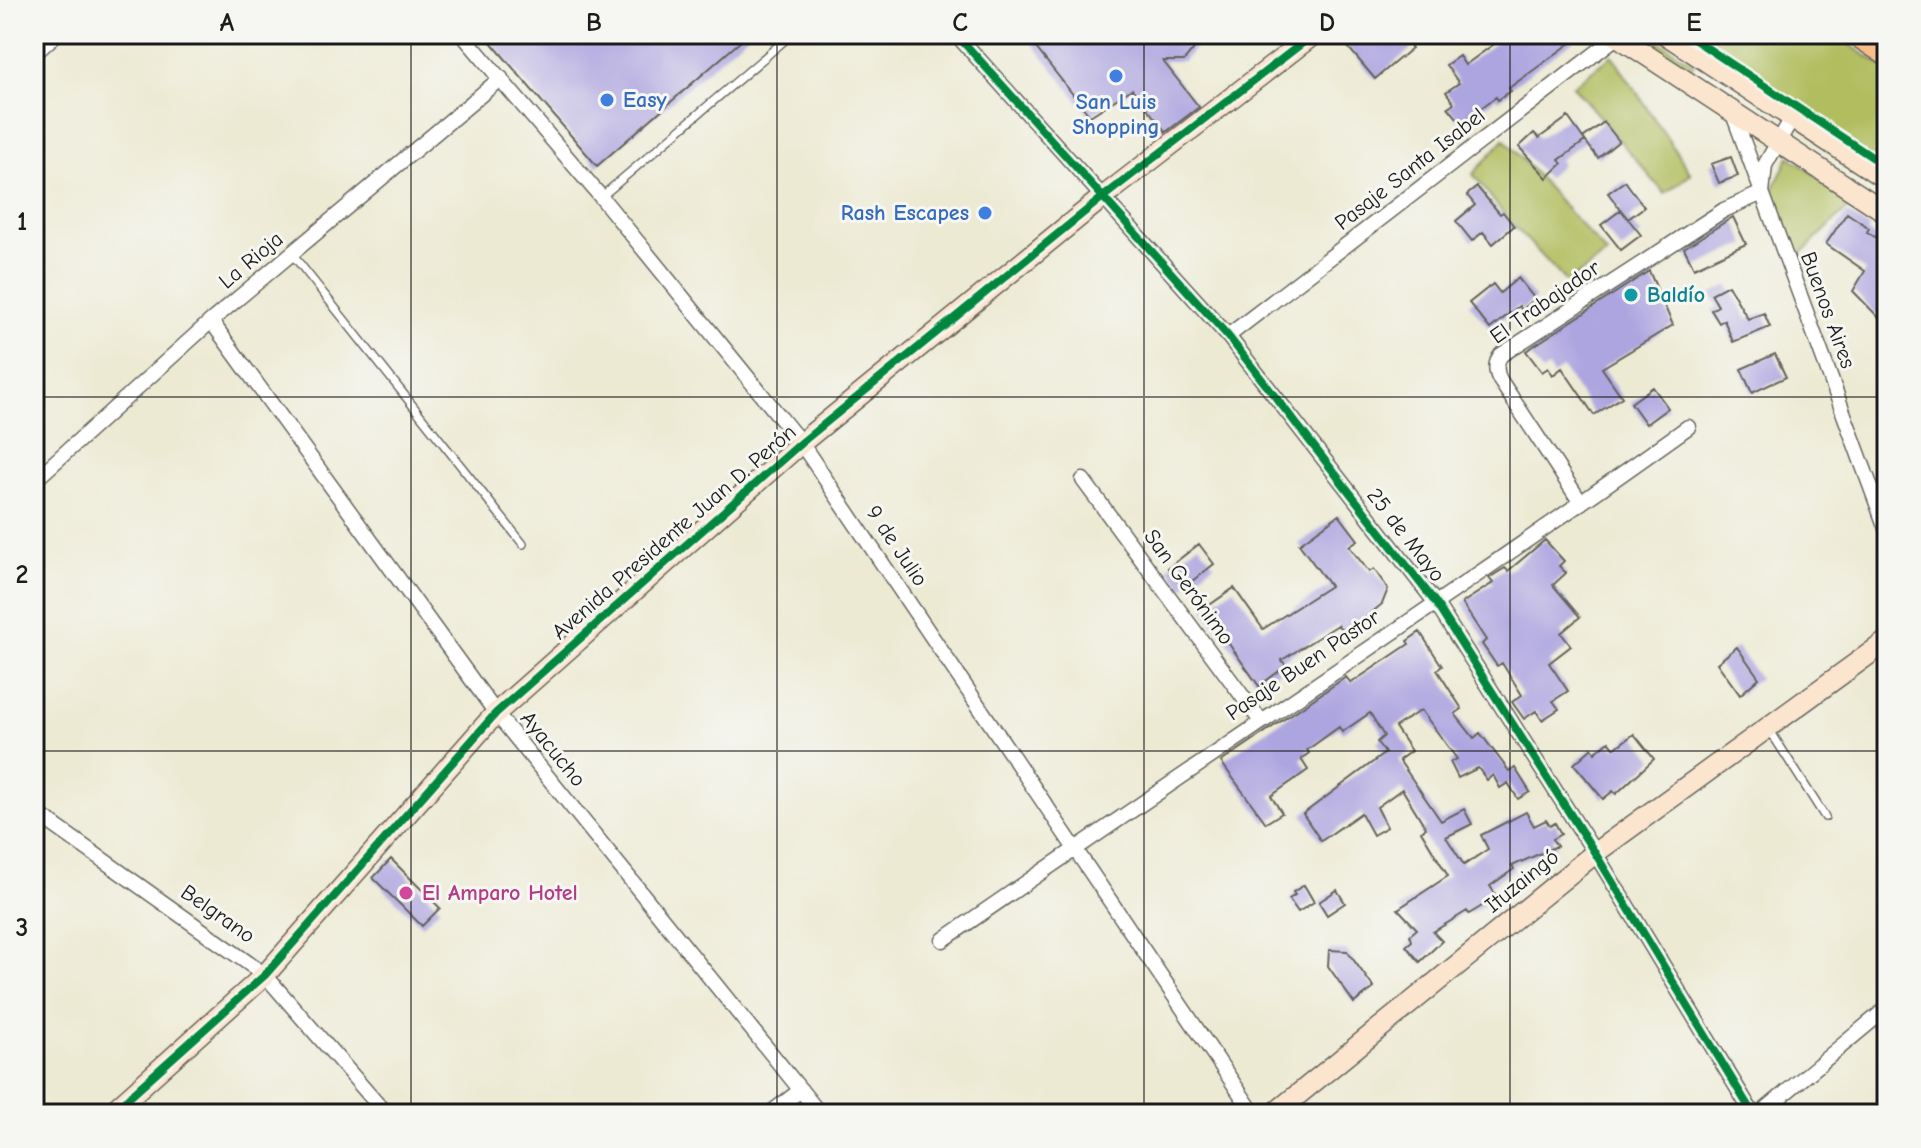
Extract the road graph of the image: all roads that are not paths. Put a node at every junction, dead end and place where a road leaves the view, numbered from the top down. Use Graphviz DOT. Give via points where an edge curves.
graph roads {
  1 [pos="56,34"];
  2 [pos="462,34"];
  3 [pos="792,34"];
  4 [pos="956,34"];
  5 [pos="1314,34"];
  6 [pos="1665,34"];
  7 [pos="1861,34"];
  8 [pos="1616,35"];
  9 [pos="1887,51"];
  10 [pos="34,54"];
  11 [pos="501,78"];
  12 [pos="1743,85"];
  13 [pos="1730,109"];
  14 [pos="1792,118"];
  15 [pos="1778,141"];
  16 [pos="1887,180"];
  17 [pos="1762,193"];
  18 [pos="601,197"];
  19 [pos="1103,197"];
  20 [pos="1887,213"];
  21 [pos="292,254"];
  22 [pos="211,321"];
  23 [pos="1228,336"];
  24 [pos="1688,427"];
  25 [pos="801,443"];
  26 [pos="1083,480"];
  27 [pos="34,481"];
  28 [pos="1581,503"];
  29 [pos="1887,531"];
  30 [pos="523,544"];
  31 [pos="1435,602"];
  32 [pos="1887,641"];
  33 [pos="496,713"];
  34 [pos="1260,720"];
  35 [pos="1768,727"];
  36 [pos="35,812"];
  37 [pos="1825,817"];
  38 [pos="1076,848"];
  39 [pos="1595,853"];
  40 [pos="943,940"];
  41 [pos="265,975"];
  42 [pos="1887,1008"];
  43 [pos="801,1090"];
  44 [pos="110,1114"];
  45 [pos="386,1114"];
  46 [pos="769,1114"];
  47 [pos="820,1114"];
  48 [pos="1254,1114"];
  49 [pos="1274,1114"];
  50 [pos="1753,1114"];
  51 [pos="1760,1114"];
  1 -- 10 [label="street"];
  2 -- 11 [label="street, 9 de Julio"];
  3 -- 18 [label="lane"];
  4 -- 19 [label="street, 25 de Mayo"];
  5 -- 19 [label="street, Avenida Presidente Juan D. Perón"];
  6 -- 12 [label="street"];
  7 -- 9 [label="highway"];
  8 -- 13 [label="street"];
  8 -- 23 [label="street, Pasaje Santa Isabel"];
  11 -- 18 [label="street, 9 de Julio"];
  11 -- 21 [label="street, La Rioja"];
  12 -- 13 [label="street"];
  12 -- 14 [label="street"];
  13 -- 15 [label="street"];
  13 -- 17 [label="street, Buenos Aires"];
  14 -- 15 [label="street"];
  14 -- 16 [label="street"];
  15 -- 17 [label="street" via="1763,170"];
  15 -- 20 [label="street"];
  17 -- 28 [label="street, El Trabajador" via="1724,210 1497,360 1496,374"];
  17 -- 29 [label="street, Buenos Aires"];
  18 -- 25 [label="street, 9 de Julio"];
  19 -- 23 [label="street, 25 de Mayo"];
  19 -- 25 [label="street, Avenida Presidente Juan D. Perón"];
  21 -- 22 [label="street, La Rioja"];
  21 -- 30 [label="lane"];
  22 -- 27 [label="street, La Rioja"];
  22 -- 33 [label="street, Ayacucho"];
  23 -- 31 [label="street, 25 de Mayo"];
  24 -- 28 [label="street, Pasaje Buen Pastor"];
  25 -- 33 [label="street, Avenida Presidente Juan D. Perón"];
  25 -- 38 [label="street, 9 de Julio"];
  26 -- 34 [label="street, San Gerónimo"];
  28 -- 31 [label="street, Pasaje Buen Pastor"];
  31 -- 34 [label="street, Pasaje Buen Pastor"];
  31 -- 39 [label="street, 25 de Mayo"];
  32 -- 35 [label="street, Ituzaingó"];
  33 -- 41 [label="street, Avenida Presidente Juan D. Perón"];
  33 -- 43 [label="street, Ayacucho"];
  34 -- 38 [label="street, Pasaje Buen Pastor"];
  35 -- 37 [label="lane"];
  35 -- 39 [label="street, Ituzaingó"];
  36 -- 41 [label="street, Belgrano"];
  38 -- 40 [label="street, Pasaje Buen Pastor"];
  38 -- 48 [label="street, 9 de Julio"];
  39 -- 49 [label="street, Ituzaingó"];
  39 -- 50 [label="street, 25 de Mayo"];
  41 -- 44 [label="street, Avenida Presidente Juan D. Perón"];
  41 -- 45 [label="street, Belgrano"];
  42 -- 51 [label="street"];
  43 -- 46 [label="street"];
  43 -- 47 [label="street, Ayacucho"];
}
